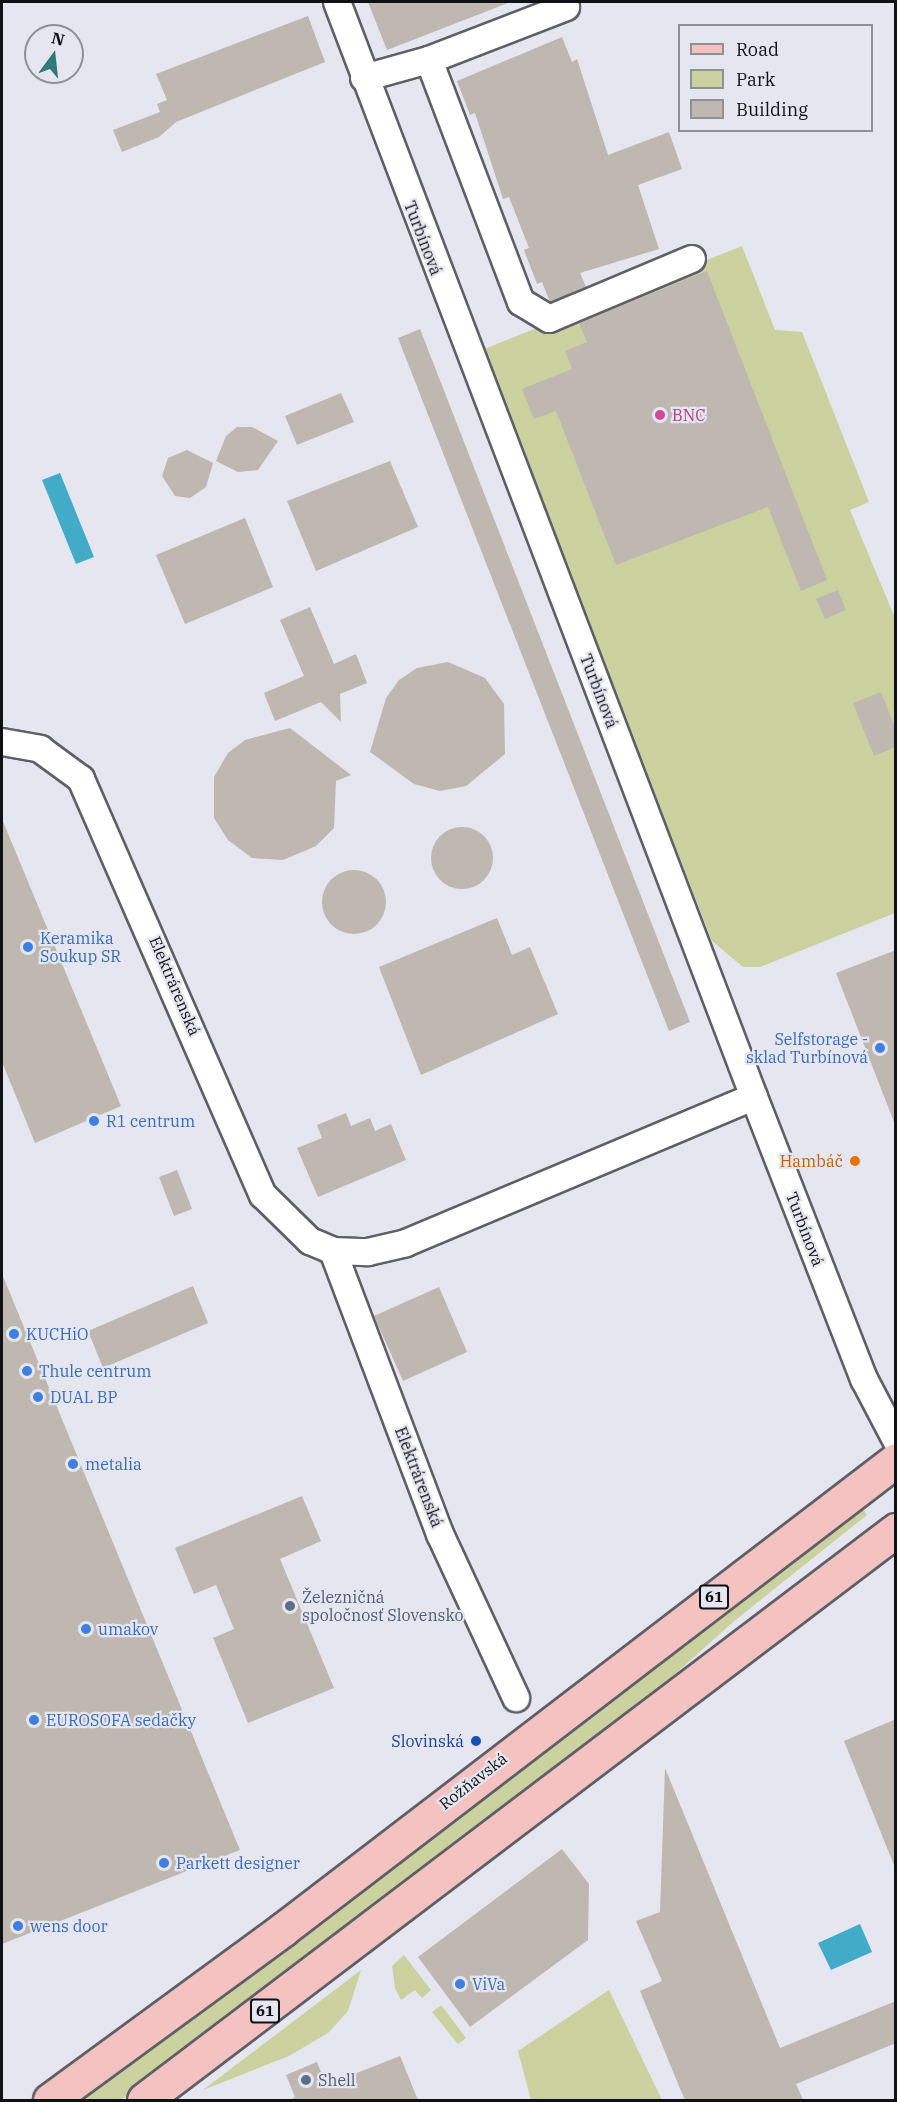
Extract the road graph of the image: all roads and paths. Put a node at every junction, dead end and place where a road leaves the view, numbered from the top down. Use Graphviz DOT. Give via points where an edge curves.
graph roads {
  1 [pos="337,2"];
  2 [pos="566,7"];
  3 [pos="429,60"];
  4 [pos="364,78"];
  5 [pos="692,259"];
  6 [pos="2,742"];
  7 [pos="754,1097"];
  8 [pos="333,1251"];
  9 [pos="864,1379"];
  10 [pos="896,1399"];
  11 [pos="896,1440"];
  12 [pos="896,1460"];
  13 [pos="896,1530"];
  14 [pos="516,1698"];
  15 [pos="50,2100"];
  16 [pos="144,2100"];
  1 -- 4 [label="street, Turbínová"];
  2 -- 3 [label="street"];
  3 -- 4 [label="street"];
  3 -- 5 [label="street" via="521,302 549,319"];
  4 -- 7 [label="street, Turbínová"];
  6 -- 8 [label="street, Elektrárenská" via="40,749 81,779 263,1195 293,1228"];
  7 -- 8 [label="street, Elektrárenská" via="406,1242 368,1251"];
  7 -- 9 [label="street, Turbínová"];
  8 -- 14 [label="street, Elektrárenská" via="440,1534"];
  9 -- 10 [label="street"];
  9 -- 11 [label="street, Turbínová"];
  12 -- 15 [label="main road, Rožňavská / 61" via="282,1930"];
  13 -- 16 [label="main road, 61"];
}
